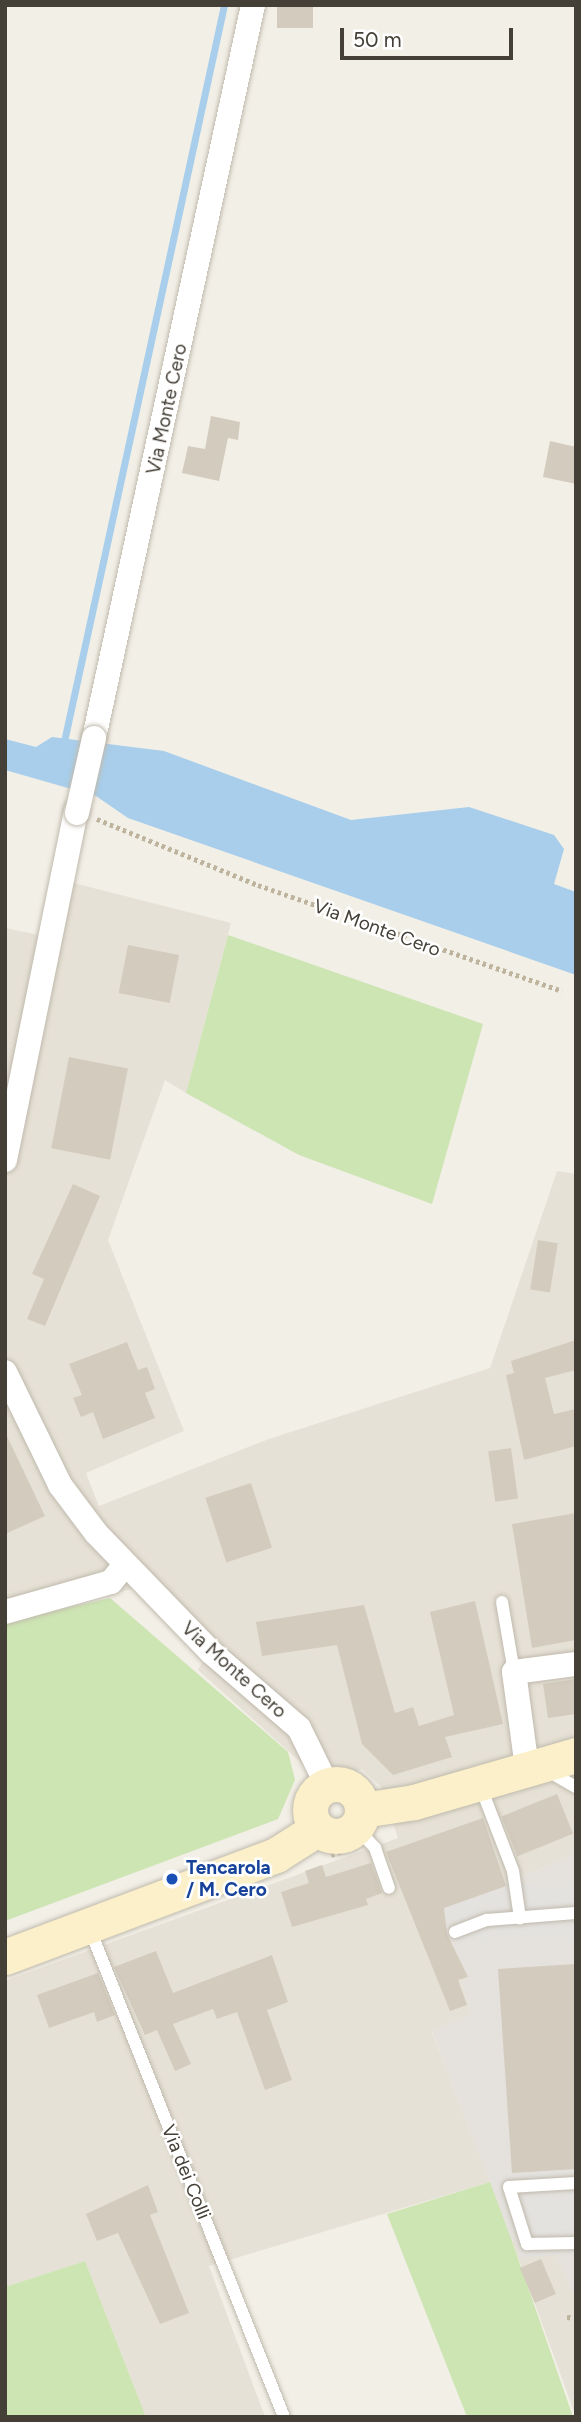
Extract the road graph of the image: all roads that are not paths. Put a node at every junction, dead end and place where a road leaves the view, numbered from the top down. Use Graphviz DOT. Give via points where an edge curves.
graph roads {
  1 [pos="253,5"];
  2 [pos="5,1160"];
  3 [pos="5,1372"];
  4 [pos="125,1566"];
  5 [pos="502,1602"];
  6 [pos="5,1612"];
  7 [pos="576,1664"];
  8 [pos="514,1672"];
  9 [pos="576,1755"];
  10 [pos="531,1766"];
  11 [pos="480,1782"];
  12 [pos="327,1785"];
  13 [pos="576,1787"];
  14 [pos="359,1819"];
  15 [pos="317,1829"];
  16 [pos="389,1888"];
  17 [pos="576,1913"];
  18 [pos="520,1918"];
  19 [pos="89,1927"];
  20 [pos="455,1932"];
  21 [pos="5,1957"];
  22 [pos="576,2183"];
  23 [pos="576,2243"];
  24 [pos="284,2417"];
  1 -- 2 [label="street, Via Monte Cero, bridge"];
  3 -- 4 [label="street, Via Monte Cero" via="60,1485"];
  4 -- 6 [label="street" via="111,1582"];
  4 -- 12 [label="street, Via Monte Cero" via="212,1653 299,1728"];
  5 -- 8 [label="lane"];
  7 -- 8 [label="street"];
  8 -- 10 [label="street"];
  9 -- 10 [label="main road"];
  10 -- 11 [label="main road"];
  10 -- 13 [label="lane"];
  11 -- 14 [label="main road"];
  11 -- 18 [label="lane" via="513,1871"];
  12 -- 14 [label="main road" via="351,1788"];
  12 -- 15 [label="main road" via="310,1804"];
  14 -- 15 [label="main road" via="337,1836"];
  14 -- 16 [label="lane"];
  15 -- 19 [label="main road" via="276,1855"];
  17 -- 18 [label="lane"];
  18 -- 20 [label="lane"];
  19 -- 21 [label="main road"];
  19 -- 24 [label="lane, Via dei Colli"];
  22 -- 23 [label="lane" via="509,2187 527,2244"];
}
